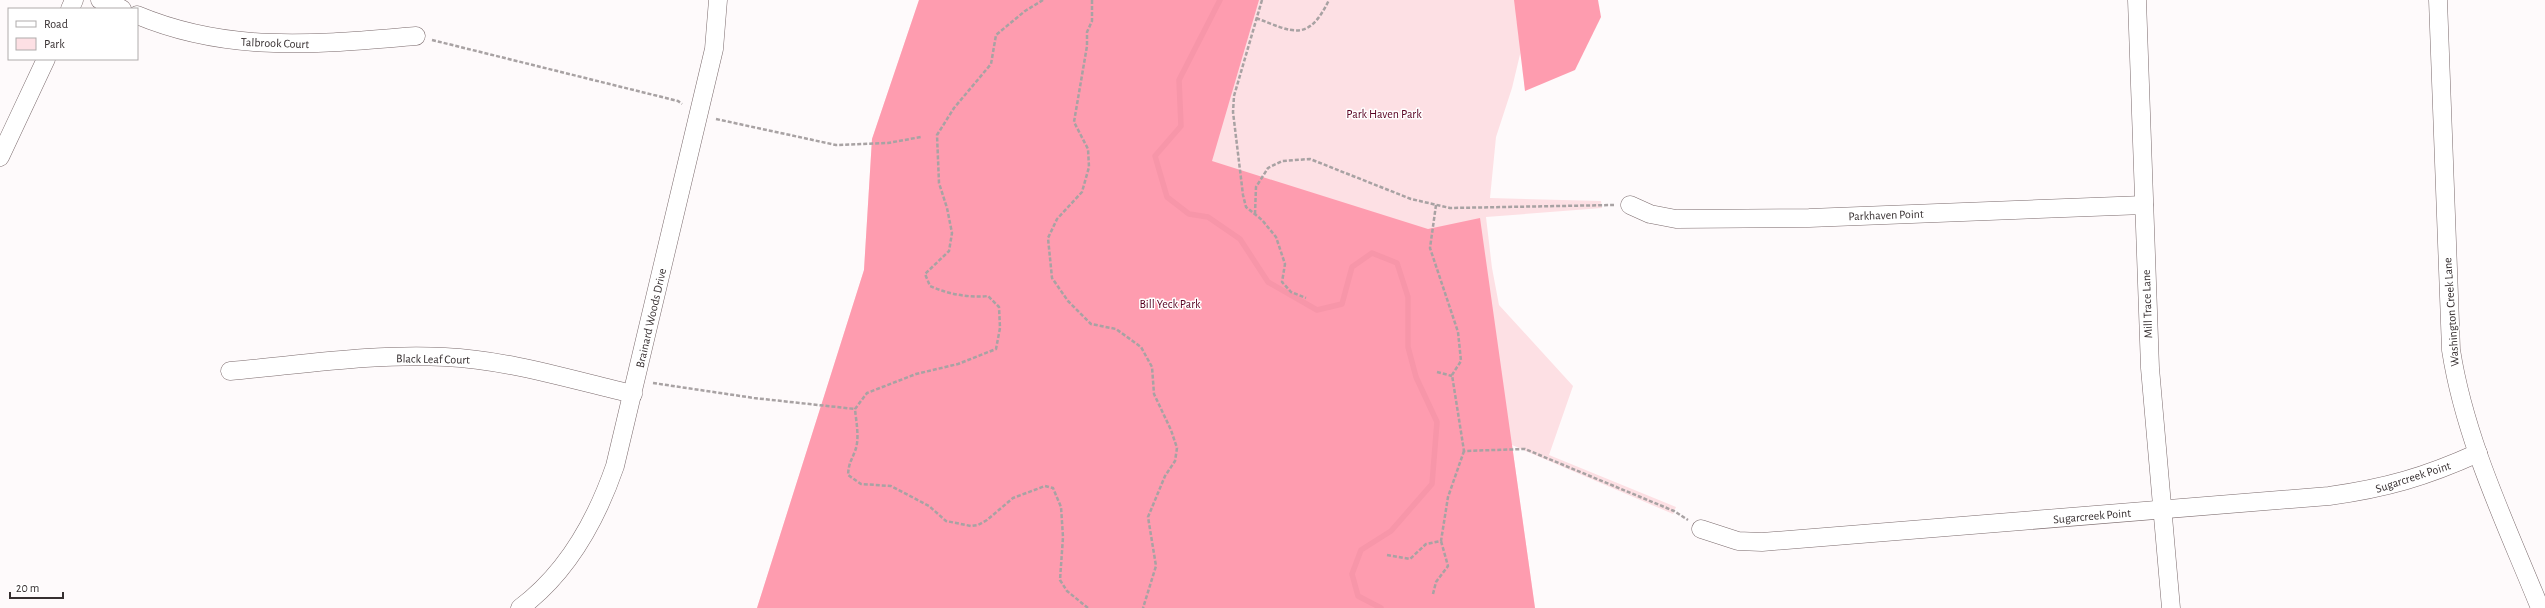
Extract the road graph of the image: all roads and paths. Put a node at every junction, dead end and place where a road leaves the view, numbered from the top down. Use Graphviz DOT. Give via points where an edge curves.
graph roads {
  1 [pos="100,0"];
  2 [pos="718,0"];
  3 [pos="1043,0"];
  4 [pos="1092,0"];
  5 [pos="1262,0"];
  6 [pos="1329,0"];
  7 [pos="2137,0"];
  8 [pos="2438,0"];
  9 [pos="120,8"];
  10 [pos="138,15"];
  11 [pos="1256,18"];
  12 [pos="416,36"];
  13 [pos="46,60"];
  14 [pos="698,115"];
  15 [pos="920,137"];
  16 [pos="0,157"];
  17 [pos="1436,205"];
  18 [pos="1630,205"];
  19 [pos="2144,205"];
  20 [pos="1255,214"];
  21 [pos="1306,298"];
  22 [pos="230,371"];
  23 [pos="1437,372"];
  24 [pos="1452,376"];
  25 [pos="635,387"];
  26 [pos="855,409"];
  27 [pos="1464,451"];
  28 [pos="2478,453"];
  29 [pos="2162,510"];
  30 [pos="1701,529"];
  31 [pos="1441,541"];
  32 [pos="1387,555"];
  33 [pos="1433,594"];
  34 [pos="520,608"];
  35 [pos="1088,608"];
  36 [pos="1143,608"];
  37 [pos="2171,608"];
  38 [pos="2540,608"];
  1 -- 9 [label="street"];
  2 -- 14 [label="street, Brainard Woods Drive" via="714,49"];
  3 -- 26 [label="path" via="1024,11 996,35 992,64 954,108 937,135 939,184 952,233 948,251 925,274 930,286 942,291 973,297 988,296 998,307 1000,328 996,349 958,364 916,374 866,393"];
  4 -- 36 [label="path" via="1092,21 1087,32 1087,46 1074,122 1088,149 1089,166 1082,192 1057,219 1048,238 1052,278 1068,301 1091,324 1116,329 1141,347 1152,367 1154,394 1177,448 1175,461 1165,476 1148,517 1156,566"];
  5 -- 11 [label="path"];
  6 -- 11 [label="path" via="1323,13 1310,27 1294,32"];
  7 -- 19 [label="street, Mill Trace Lane"];
  8 -- 28 [label="street, Washington Creek Lane" via="2451,350 2457,386"];
  10 -- 12 [label="street, Talbrook Court" via="184,32 238,42 316,44"];
  11 -- 20 [label="path" via="1234,96 1233,112 1243,195 1246,207"];
  12 -- 14 [label="path" via="678,101"];
  13 -- 16 [label="street"];
  14 -- 15 [label="path" via="836,144 888,143"];
  14 -- 25 [label="street, Brainard Woods Drive"];
  17 -- 18 [label="path" via="1450,208"];
  17 -- 20 [label="path" via="1412,199 1310,159 1282,162 1268,168 1256,187"];
  17 -- 24 [label="path" via="1430,248 1458,332 1461,361"];
  18 -- 19 [label="street, Parkhaven Point" via="1650,214 1676,219 1809,218"];
  19 -- 29 [label="street, Mill Trace Lane" via="2150,368"];
  20 -- 21 [label="path" via="1276,237 1285,264 1282,282 1291,292"];
  22 -- 25 [label="street, Black Leaf Court" via="394,358 445,357 480,360"];
  23 -- 24 [label="path"];
  24 -- 27 [label="path"];
  25 -- 26 [label="path"];
  25 -- 34 [label="street, Brainard Woods Drive" via="615,466 591,523 575,550 554,576"];
  26 -- 35 [label="path" via="856,450 850,459 848,475 861,484 891,486 929,506 946,521 978,525 1013,498 1045,486 1054,488 1061,507 1063,537 1060,580 1067,591"];
  27 -- 30 [label="path" via="1525,449 1674,511"];
  27 -- 31 [label="path" via="1448,498"];
  28 -- 29 [label="street, Sugarcreek Point" via="2439,470 2375,490"];
  28 -- 38 [label="street, Washington Creek Lane"];
  29 -- 30 [label="street, Sugarcreek Point" via="1762,542 1738,541"];
  29 -- 37 [label="street, Mill Trace Lane"];
  31 -- 32 [label="path" via="1426,544 1410,559"];
  31 -- 33 [label="path" via="1448,566 1436,582"];
}
